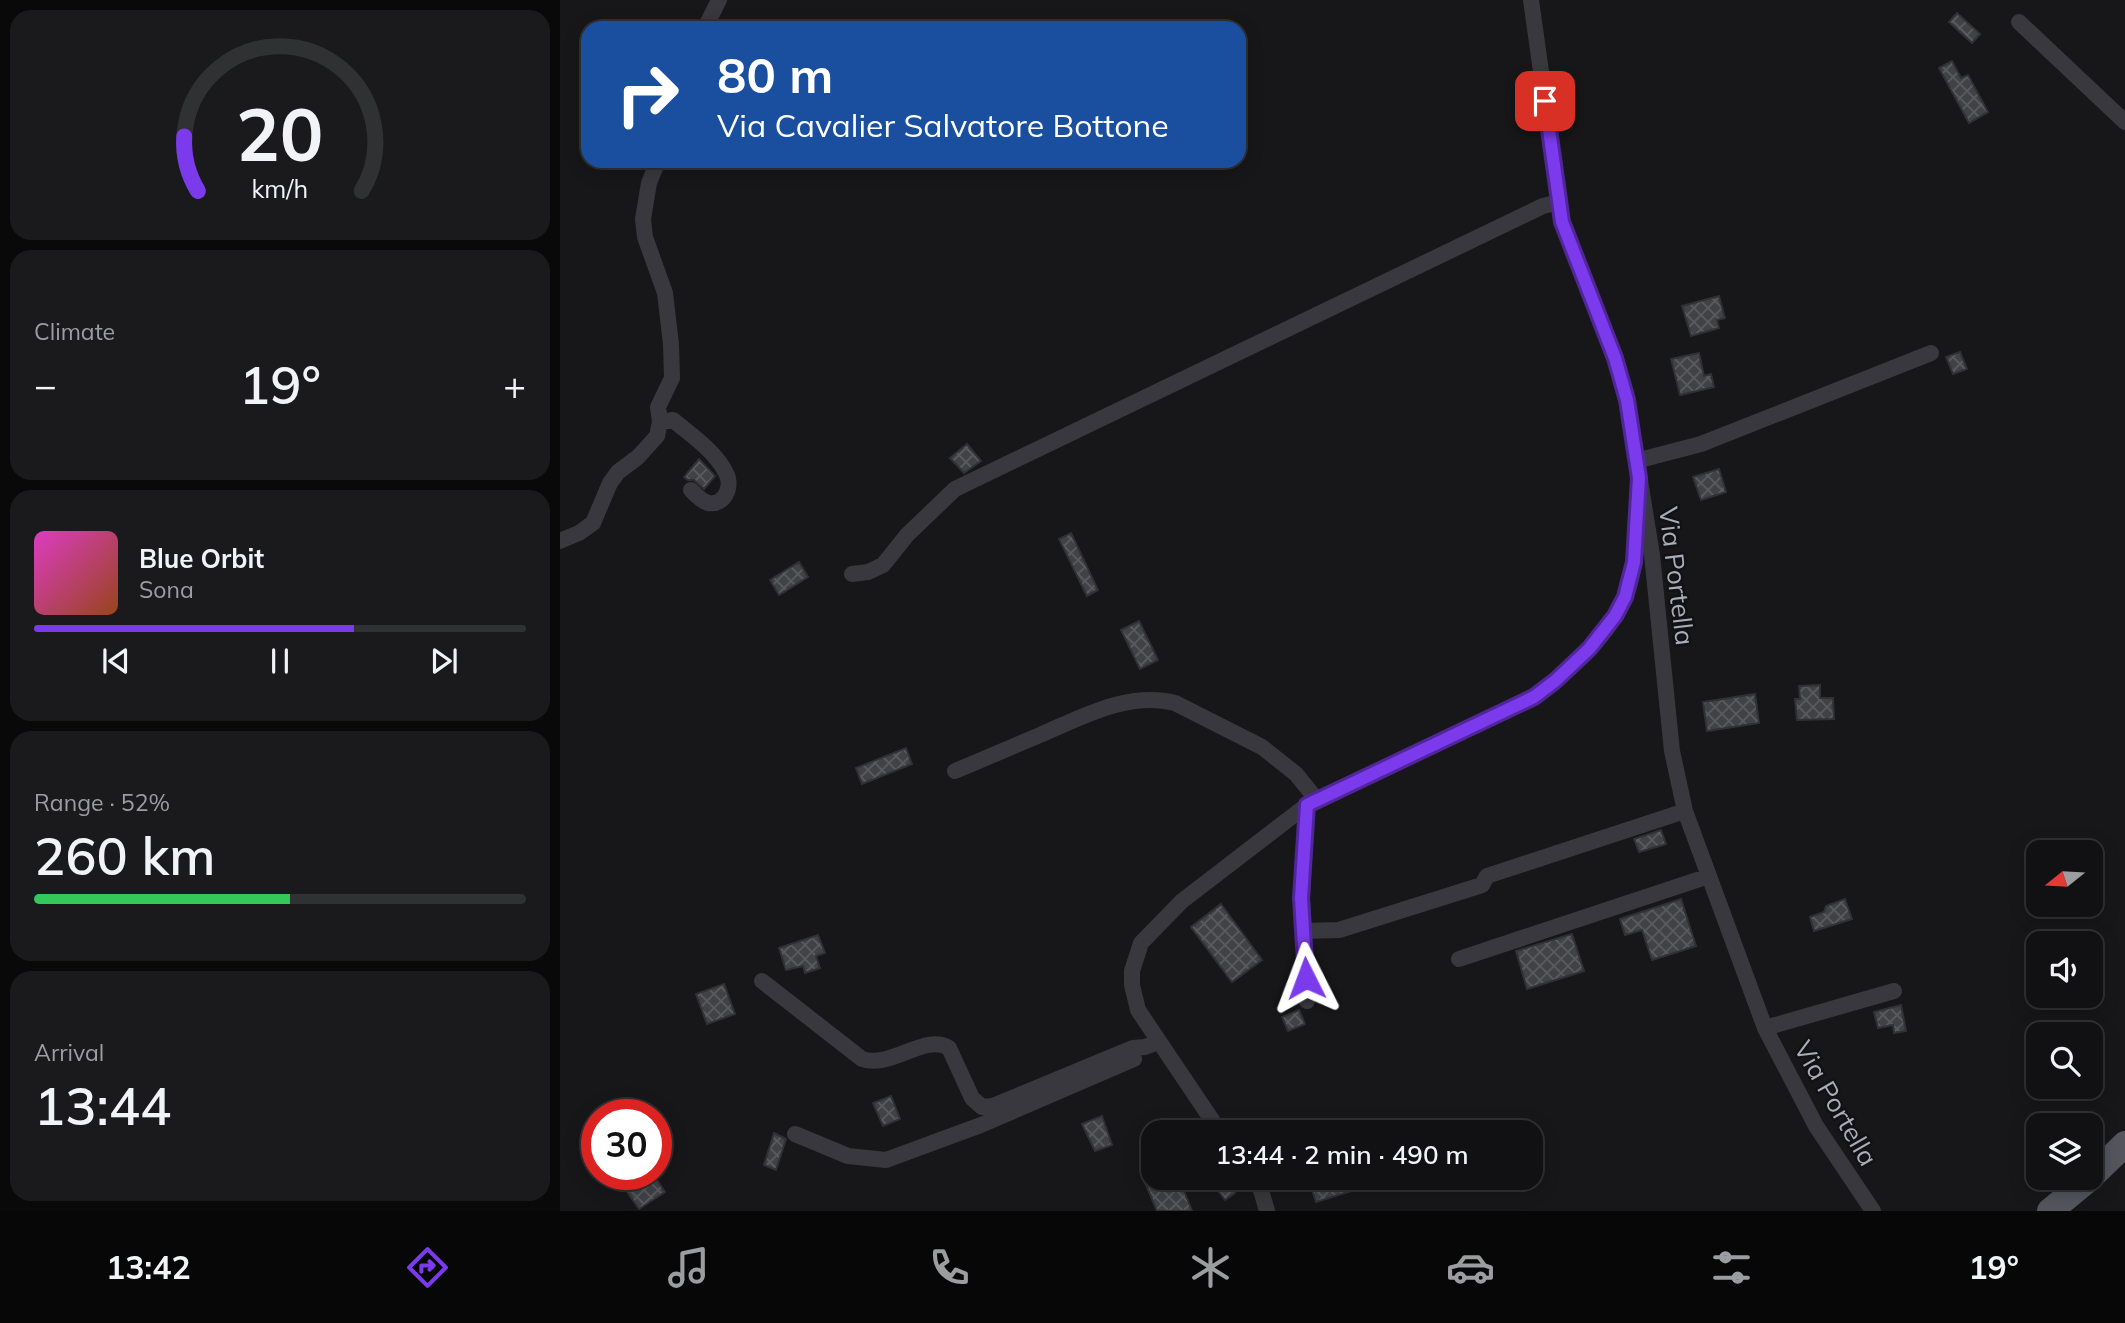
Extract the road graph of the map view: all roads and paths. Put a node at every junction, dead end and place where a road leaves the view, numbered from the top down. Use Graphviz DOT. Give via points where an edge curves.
graph roads {
  1 [pos="719,0"];
  2 [pos="1531,0"];
  3 [pos="708,21"];
  4 [pos="2019,22"];
  5 [pos="2125,121"];
  6 [pos="655,168"];
  7 [pos="1559,202"];
  8 [pos="1931,353"];
  9 [pos="660,422"];
  10 [pos="1636,461"];
  11 [pos="1639,478"];
  12 [pos="691,490"];
  13 [pos="560,541"];
  14 [pos="852,574"];
  15 [pos="1625,597"];
  16 [pos="1656,600"];
  17 [pos="955,771"];
  18 [pos="1312,802"];
  19 [pos="1685,811"];
  20 [pos="1709,876"];
  21 [pos="1303,931"];
  22 [pos="1459,959"];
  23 [pos="762,981"];
  24 [pos="1894,991"];
  25 [pos="1307,1001"];
  26 [pos="1765,1028"];
  27 [pos="1152,1045"];
  28 [pos="1211,1120"];
  29 [pos="795,1133"];
  30 [pos="2125,1143"];
  31 [pos="2103,1165"];
  32 [pos="1261,1190"];
  33 [pos="2075,1190"];
  34 [pos="1267,1211"];
  35 [pos="1873,1211"];
  36 [pos="2050,1211"];
  1 -- 3 [label="street"];
  2 -- 7 [label="street, Via Portella"];
  4 -- 5 [label="street"];
  6 -- 9 [label="street" via="643,219 665,293 671,344 672,378 658,407"];
  7 -- 10 [label="street, Via Portella" via="1562,222 1615,358"];
  7 -- 14 [label="street" via="955,489 883,565"];
  8 -- 10 [label="street" via="1701,444"];
  9 -- 12 [label="street" via="673,419 704,445 730,481 728,492 715,503 707,503"];
  9 -- 13 [label="street" via="650,445 610,483 593,523"];
  10 -- 11 [label="street, Via Portella"];
  11 -- 15 [label="street" via="1634,562"];
  11 -- 16 [label="street, Via Portella"];
  15 -- 16 [label="street"];
  15 -- 18 [label="street" via="1589,649 1534,697"];
  16 -- 19 [label="street, Via Portella" via="1672,751"];
  17 -- 18 [label="street" via="1100,710 1133,701 1161,700 1262,747 1296,774"];
  18 -- 21 [label="street" via="1301,898"];
  18 -- 27 [label="street" via="1182,901 1141,943 1132,971 1134,998"];
  19 -- 20 [label="street, Via Portella"];
  19 -- 21 [label="street" via="1487,876 1482,885 1339,930"];
  20 -- 22 [label="street"];
  20 -- 26 [label="street, Via Portella"];
  21 -- 25 [label="street"];
  23 -- 27 [label="street" via="862,1059 880,1061 933,1044 944,1045 972,1098 982,1107 1133,1048"];
  24 -- 26 [label="street"];
  26 -- 35 [label="street, Via Portella" via="1816,1126"];
  27 -- 28 [label="street"];
  27 -- 29 [label="street" via="1137,1058 899,1157 861,1159"];
  30 -- 31 [label="main road"];
  32 -- 34 [label="street"];
  33 -- 36 [label="main road"];
}
